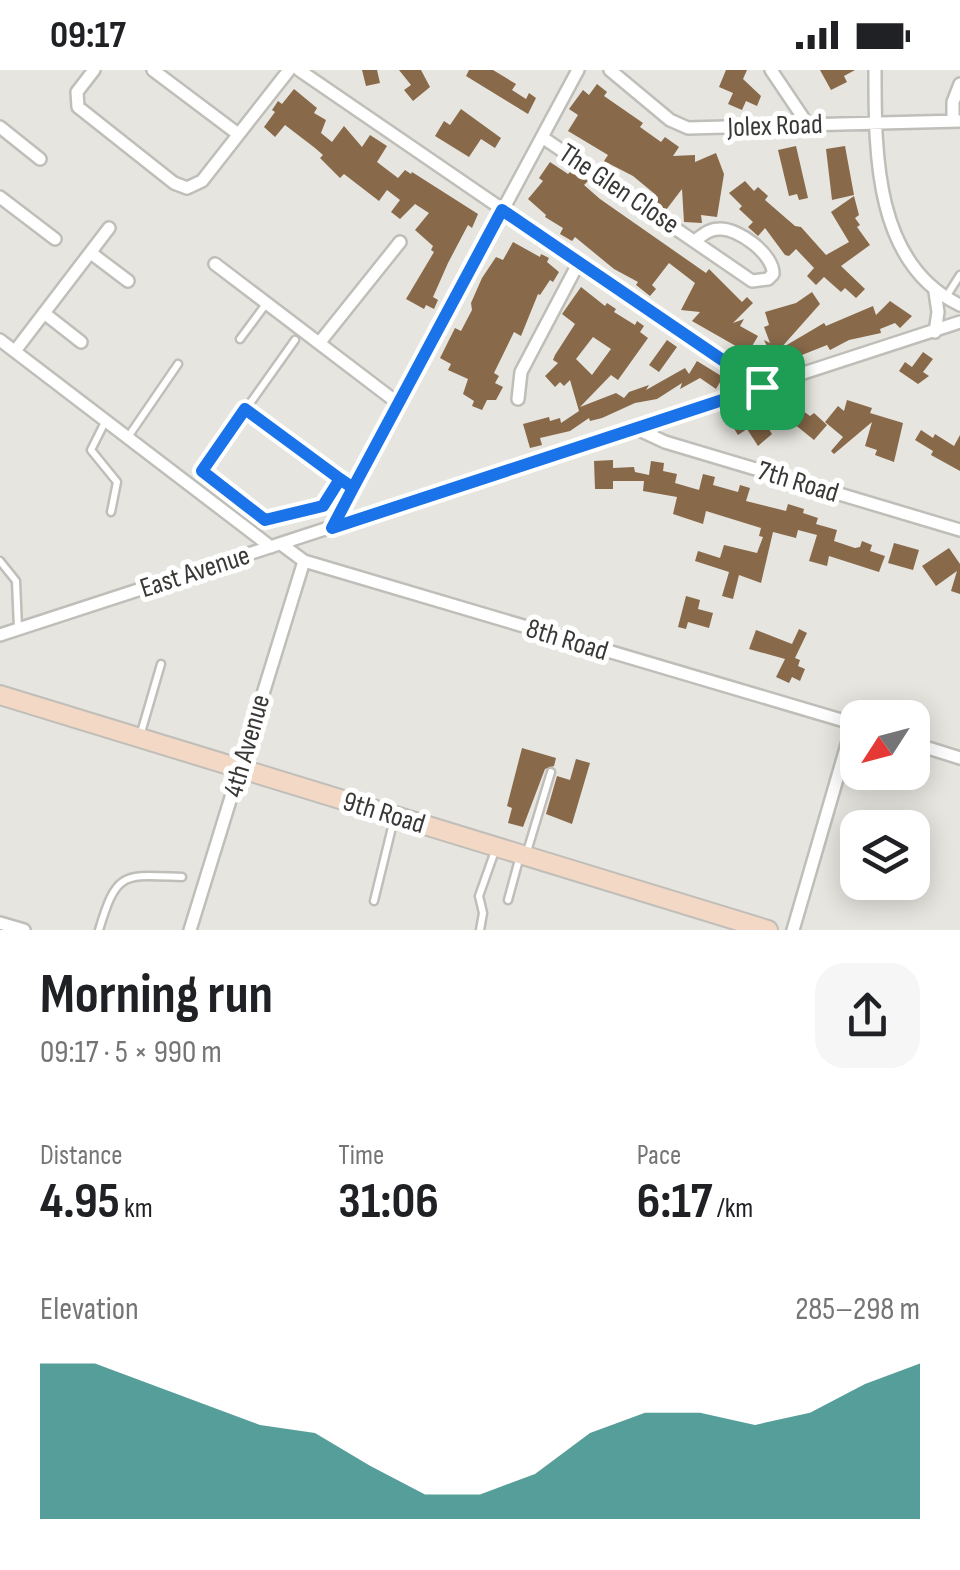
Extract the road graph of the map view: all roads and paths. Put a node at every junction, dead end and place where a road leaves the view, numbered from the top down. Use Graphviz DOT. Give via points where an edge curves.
graph roads {
  1 [pos="94,70"];
  2 [pos="153,70"];
  3 [pos="289,70"];
  4 [pos="299,70"];
  5 [pos="578,70"];
  6 [pos="610,70"];
  7 [pos="771,70"];
  8 [pos="876,70"];
  9 [pos="960,84"];
  10 [pos="956,121"];
  11 [pos="808,124"];
  12 [pos="875,124"];
  13 [pos="0,126"];
  14 [pos="238,134"];
  15 [pos="542,137"];
  16 [pos="40,159"];
  17 [pos="0,196"];
  18 [pos="502,210"];
  19 [pos="108,228"];
  20 [pos="55,239"];
  21 [pos="696,240"];
  22 [pos="400,242"];
  23 [pos="91,252"];
  24 [pos="579,262"];
  25 [pos="215,264"];
  26 [pos="960,275"];
  27 [pos="128,281"];
  28 [pos="940,294"];
  29 [pos="267,302"];
  30 [pos="960,305"];
  31 [pos="44,313"];
  32 [pos="960,322"];
  33 [pos="935,332"];
  34 [pos="240,338"];
  35 [pos="0,340"];
  36 [pos="295,340"];
  37 [pos="81,342"];
  38 [pos="320,342"];
  39 [pos="15,351"];
  40 [pos="178,364"];
  41 [pos="762,387"];
  42 [pos="518,399"];
  43 [pos="398,404"];
  44 [pos="245,409"];
  45 [pos="106,421"];
  46 [pos="637,429"];
  47 [pos="128,438"];
  48 [pos="340,479"];
  49 [pos="353,488"];
  50 [pos="111,512"];
  51 [pos="332,528"];
  52 [pos="960,530"];
  53 [pos="276,546"];
  54 [pos="0,561"];
  55 [pos="304,561"];
  56 [pos="18,629"];
  57 [pos="0,634"];
  58 [pos="161,664"];
  59 [pos="0,694"];
  60 [pos="840,719"];
  61 [pos="139,737"];
  62 [pos="930,748"];
  63 [pos="960,758"];
  64 [pos="241,770"];
  65 [pos="551,772"];
  66 [pos="840,776"];
  67 [pos="394,816"];
  68 [pos="496,847"];
  69 [pos="523,855"];
  70 [pos="182,877"];
  71 [pos="508,900"];
  72 [pos="374,901"];
  73 [pos="0,923"];
  74 [pos="24,930"];
  75 [pos="99,930"];
  76 [pos="190,930"];
  77 [pos="480,930"];
  78 [pos="768,930"];
  79 [pos="793,930"];
  1 -- 14 [label="street" via="77,92 78,107 180,187 202,181"];
  2 -- 14 [label="street"];
  3 -- 14 [label="street"];
  4 -- 18 [label="street"];
  5 -- 15 [label="street"];
  6 -- 11 [label="street, Jolex Road" via="682,126"];
  7 -- 11 [label="street"];
  8 -- 12 [label="street"];
  9 -- 10 [label="street"];
  10 -- 12 [label="street, Jolex Road"];
  11 -- 12 [label="street, Jolex Road"];
  12 -- 28 [label="street" via="890,227"];
  13 -- 16 [label="street"];
  15 -- 18 [label="street"];
  15 -- 21 [label="street, The Glen Close"];
  17 -- 20 [label="street"];
  18 -- 24 [label="street"];
  18 -- 43 [label="street"];
  19 -- 23 [label="street"];
  21 -- 21 [label="street, The Glen Close" via="752,282 773,274 768,258 732,232 712,230"];
  22 -- 38 [label="street"];
  23 -- 27 [label="street"];
  23 -- 31 [label="street"];
  24 -- 41 [label="street"];
  24 -- 42 [label="street" via="521,372"];
  25 -- 29 [label="street"];
  26 -- 28 [label="lane"];
  28 -- 30 [label="street"];
  28 -- 33 [label="street"];
  29 -- 34 [label="lane"];
  29 -- 38 [label="street"];
  31 -- 37 [label="street"];
  31 -- 39 [label="street"];
  32 -- 33 [label="street, East Avenue"];
  33 -- 41 [label="street, East Avenue"];
  35 -- 39 [label="street, 8th Road"];
  36 -- 44 [label="lane"];
  38 -- 43 [label="street"];
  39 -- 45 [label="street, 8th Road"];
  40 -- 47 [label="lane"];
  41 -- 46 [label="street, East Avenue"];
  43 -- 49 [label="street"];
  44 -- 48 [label="lane"];
  44 -- 48 [label="lane" via="202,471 259,517 318,508"];
  45 -- 47 [label="street, 8th Road"];
  45 -- 50 [label="lane" via="91,450 117,482"];
  46 -- 51 [label="street, East Avenue"];
  46 -- 52 [label="street, 7th Road"];
  47 -- 53 [label="street, 8th Road"];
  48 -- 49 [label="lane"];
  49 -- 51 [label="street"];
  51 -- 53 [label="street, East Avenue"];
  53 -- 55 [label="street, 8th Road"];
  53 -- 56 [label="street, East Avenue"];
  54 -- 56 [label="lane" via="16,581"];
  55 -- 60 [label="street, 8th Road"];
  55 -- 64 [label="street, 4th Avenue"];
  56 -- 57 [label="street, East Avenue"];
  58 -- 61 [label="lane"];
  59 -- 61 [label="main road, 9th Road"];
  61 -- 64 [label="main road, 9th Road"];
  62 -- 63 [label="street"];
  64 -- 67 [label="main road, 9th Road"];
  64 -- 76 [label="street, 4th Avenue"];
  65 -- 69 [label="lane"];
  66 -- 79 [label="street"];
  67 -- 68 [label="main road, 9th Road"];
  67 -- 72 [label="lane"];
  68 -- 69 [label="main road, 9th Road"];
  68 -- 77 [label="lane" via="479,896"];
  69 -- 71 [label="lane"];
  69 -- 78 [label="main road, 9th Road"];
  70 -- 75 [label="lane" via="133,876 118,883"];
  73 -- 74 [label="street"];
}
